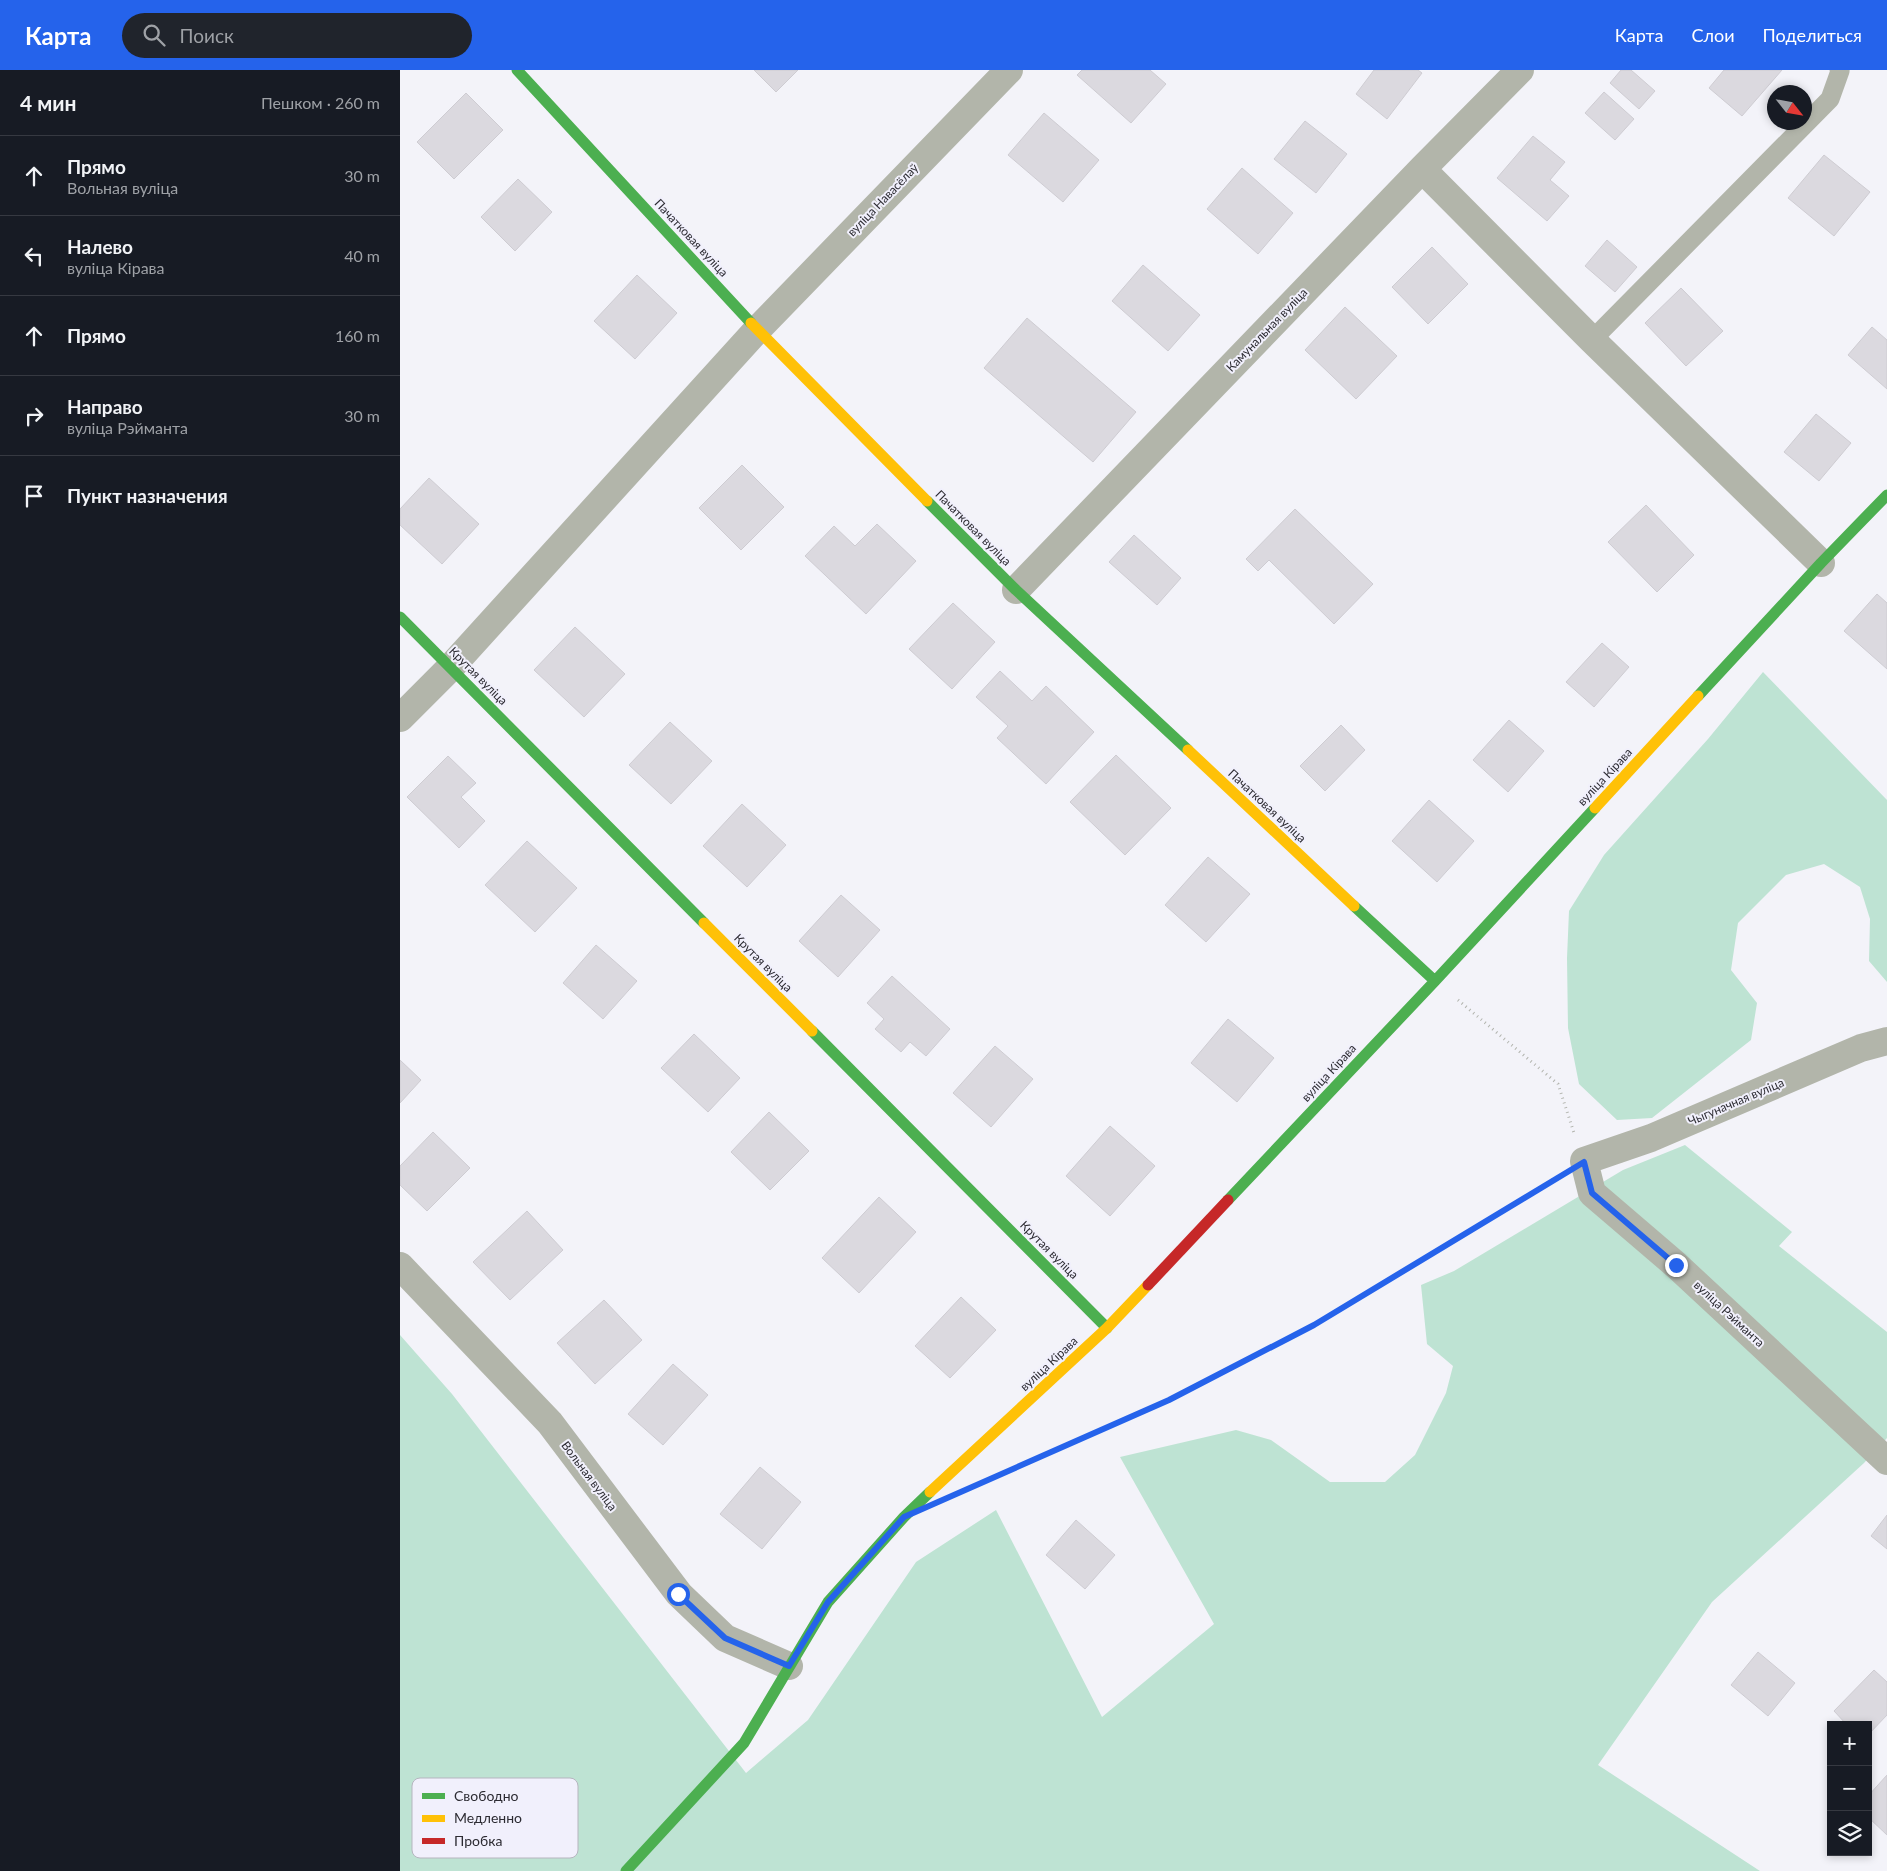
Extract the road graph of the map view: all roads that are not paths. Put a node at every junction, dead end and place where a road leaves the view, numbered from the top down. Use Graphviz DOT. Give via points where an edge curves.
graph roads {
  1 [pos="517,70"];
  2 [pos="1009,70"];
  3 [pos="1520,70"];
  4 [pos="1839,70"];
  5 [pos="1422,169"];
  6 [pos="757,330"];
  7 [pos="1592,340"];
  8 [pos="1887,495"];
  9 [pos="1820,564"];
  10 [pos="1016,590"];
  11 [pos="400,617"];
  12 [pos="450,668"];
  13 [pos="400,718"];
  14 [pos="1435,981"];
  15 [pos="1887,1041"];
  16 [pos="1584,1162"];
  17 [pos="400,1266"];
  18 [pos="1107,1328"];
  19 [pos="1887,1461"];
  20 [pos="789,1666"];
  21 [pos="626,1871"];
  1 -- 6 [label="street, Пачатковая вуліца"];
  2 -- 6 [label="street, вуліца Навасёлаў"];
  3 -- 5 [label="street, Камунальная вуліца"];
  4 -- 7 [label="lane" via="1830,99"];
  5 -- 7 [label="street"];
  5 -- 10 [label="street, Камунальная вуліца"];
  6 -- 10 [label="street, Пачатковая вуліца"];
  6 -- 12 [label="street, вуліца Навасёлаў"];
  7 -- 9 [label="street"];
  8 -- 9 [label="street, вуліца Кірава"];
  9 -- 14 [label="street, вуліца Кірава"];
  10 -- 14 [label="street, Пачатковая вуліца"];
  11 -- 12 [label="street, Крутая вуліца"];
  12 -- 13 [label="street, вуліца Навасёлаў"];
  12 -- 18 [label="street, Крутая вуліца"];
  14 -- 18 [label="street, вуліца Кірава"];
  15 -- 16 [label="street, Чыгуначная вуліца" via="1861,1048 1651,1138"];
  16 -- 19 [label="street, вуліца Рэйманта" via="1592,1193 1676,1265"];
  17 -- 20 [label="street, Вольная вуліца" via="550,1423 678,1594 725,1638"];
  18 -- 20 [label="street, вуліца Кірава" via="904,1517 828,1602"];
  20 -- 21 [label="street, вуліца Кірава" via="744,1743"];
}
